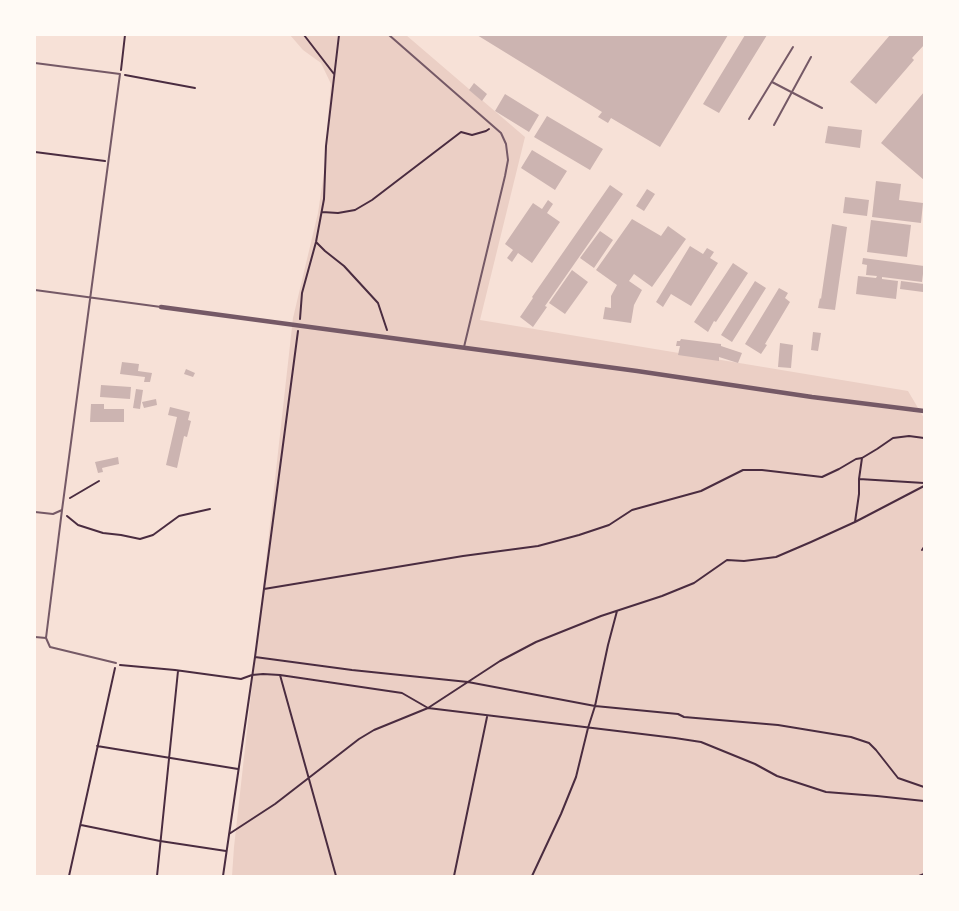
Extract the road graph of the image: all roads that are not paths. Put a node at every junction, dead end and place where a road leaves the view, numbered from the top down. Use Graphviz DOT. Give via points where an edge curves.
graph roads {
  1 [pos="389,35"];
  2 [pos="793,47"];
  3 [pos="811,57"];
  4 [pos="35,63"];
  5 [pos="772,82"];
  6 [pos="792,92"];
  7 [pos="822,108"];
  8 [pos="749,119"];
  9 [pos="774,125"];
  10 [pos="35,290"];
  11 [pos="90,297"];
  12 [pos="161,307"];
  13 [pos="464,348"];
  14 [pos="924,411"];
  15 [pos="62,510"];
  16 [pos="35,512"];
  17 [pos="35,637"];
  18 [pos="46,638"];
  19 [pos="116,663"];
  1 -- 13 [label="lane" via="501,133 506,144 505,176"];
  2 -- 5 [label="lane"];
  3 -- 6 [label="lane"];
  4 -- 11 [label="lane" via="120,74"];
  5 -- 6 [label="lane"];
  5 -- 8 [label="lane"];
  6 -- 7 [label="lane"];
  6 -- 9 [label="lane"];
  10 -- 11 [label="lane"];
  11 -- 12 [label="lane"];
  11 -- 15 [label="lane"];
  12 -- 13 [label="street"];
  13 -- 14 [label="street"];
  15 -- 16 [label="lane" via="53,514"];
  15 -- 18 [label="lane"];
  17 -- 18 [label="lane"];
  18 -- 19 [label="lane" via="50,647"];
}
